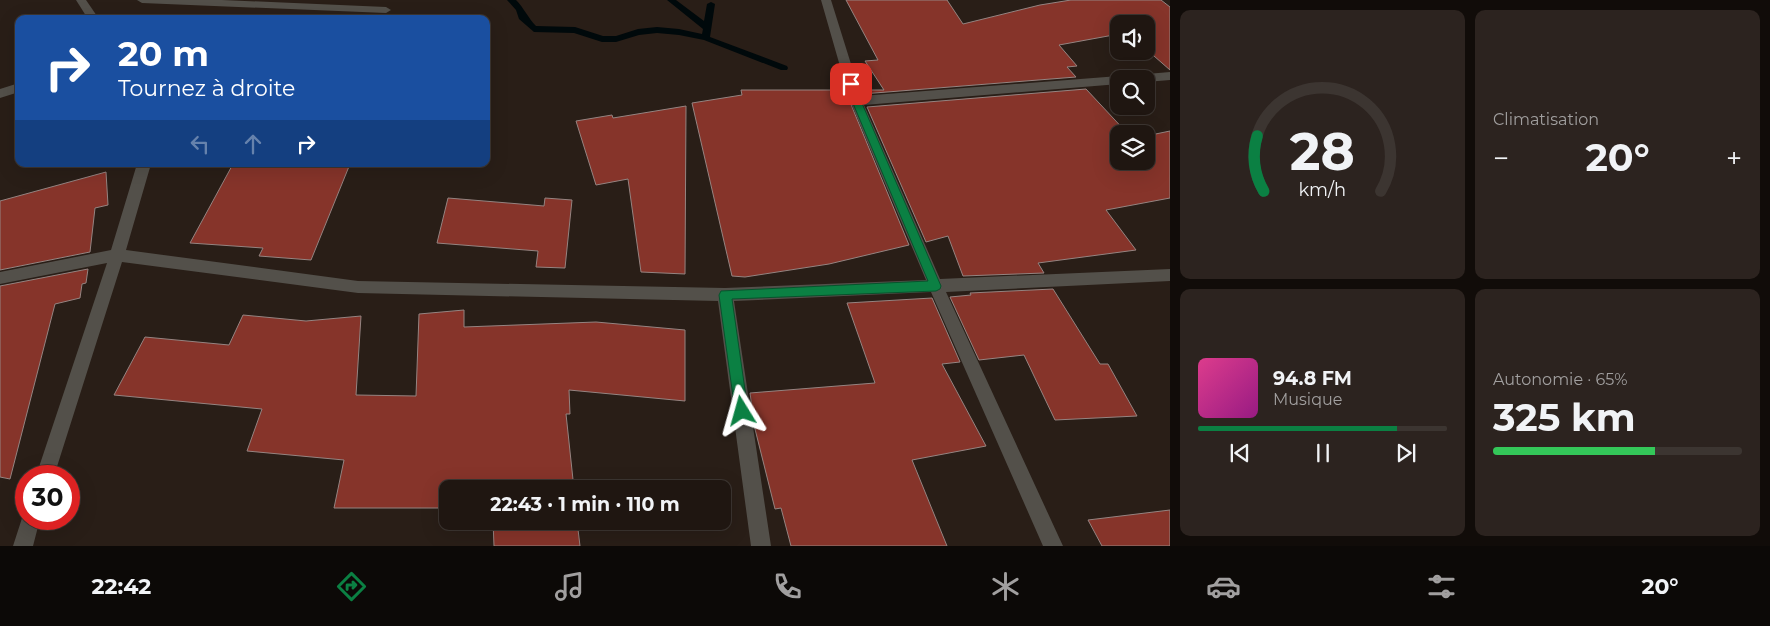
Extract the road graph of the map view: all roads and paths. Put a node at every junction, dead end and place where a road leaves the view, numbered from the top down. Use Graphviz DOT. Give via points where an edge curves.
graph roads {
  1 [pos="142,0"];
  2 [pos="391,0"];
  3 [pos="826,0"];
  4 [pos="85,1"];
  5 [pos="92,15"];
  6 [pos="383,15"];
  7 [pos="1170,76"];
  8 [pos="1155,77"];
  9 [pos="1110,81"];
  10 [pos="15,88"];
  11 [pos="0,94"];
  12 [pos="856,101"];
  13 [pos="143,167"];
  14 [pos="117,255"];
  15 [pos="1170,276"];
  16 [pos="0,278"];
  17 [pos="936,286"];
  18 [pos="725,295"];
  19 [pos="49,465"];
  20 [pos="28,530"];
  21 [pos="23,546"];
  22 [pos="761,546"];
  23 [pos="1052,546"];
  1 -- 6 [label="street"];
  2 -- 6 [label="street"];
  3 -- 12 [label="street"];
  4 -- 5 [label="street"];
  7 -- 8 [label="street"];
  9 -- 12 [label="street"];
  10 -- 11 [label="street"];
  12 -- 17 [label="street"];
  13 -- 14 [label="street"];
  14 -- 16 [label="street"];
  14 -- 18 [label="street" via="358,287"];
  14 -- 19 [label="street"];
  15 -- 17 [label="street"];
  17 -- 18 [label="street"];
  17 -- 23 [label="street"];
  18 -- 22 [label="street"];
  20 -- 21 [label="street"];
}
